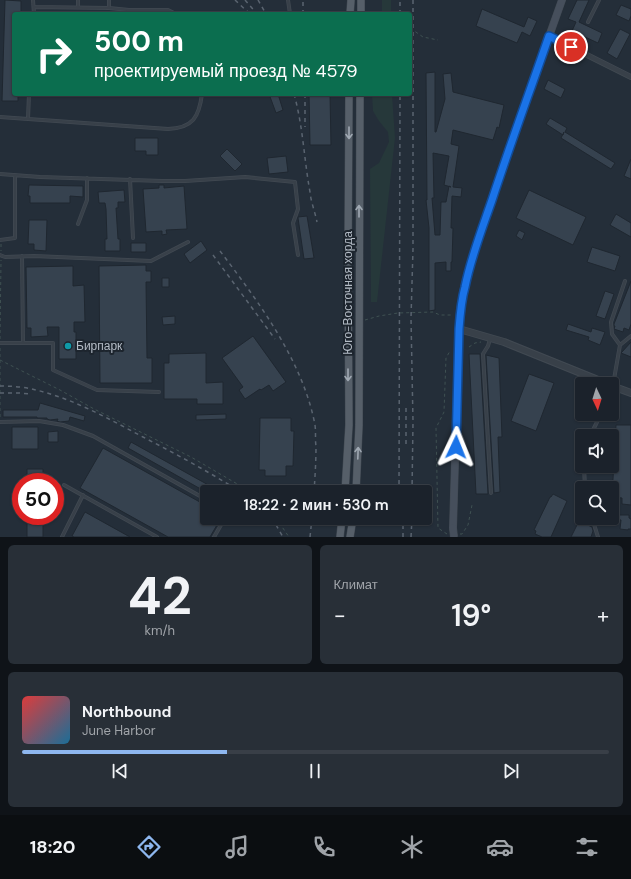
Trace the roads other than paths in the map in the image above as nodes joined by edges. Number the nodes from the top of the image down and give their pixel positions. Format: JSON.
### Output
{"nodes":[{"id":1,"x":33,"y":0,"type":"edge"},
{"id":2,"x":78,"y":0,"type":"edge"},
{"id":3,"x":109,"y":0,"type":"edge"},
{"id":4,"x":288,"y":0,"type":"edge"},
{"id":5,"x":351,"y":0,"type":"edge"},
{"id":6,"x":361,"y":0,"type":"edge"},
{"id":7,"x":562,"y":0,"type":"edge"},
{"id":8,"x":599,"y":0,"type":"edge"},
{"id":9,"x":34,"y":7,"type":"junction"},
{"id":10,"x":78,"y":7,"type":"junction"},
{"id":11,"x":109,"y":8,"type":"junction"},
{"id":12,"x":34,"y":12,"type":"edge"},
{"id":13,"x":172,"y":12,"type":"edge"},
{"id":14,"x":290,"y":12,"type":"edge"},
{"id":15,"x":350,"y":12,"type":"edge"},
{"id":16,"x":361,"y":12,"type":"edge"},
{"id":17,"x":588,"y":22,"type":"dead end"},
{"id":18,"x":549,"y":36,"type":"junction"},
{"id":19,"x":631,"y":77,"type":"edge"},
{"id":20,"x":30,"y":96,"type":"edge"},
{"id":21,"x":202,"y":96,"type":"edge"},
{"id":22,"x":349,"y":96,"type":"edge"},
{"id":23,"x":360,"y":96,"type":"edge"},
{"id":24,"x":0,"y":117,"type":"edge"},
{"id":25,"x":28,"y":119,"type":"junction"},
{"id":26,"x":0,"y":174,"type":"edge"},
{"id":27,"x":15,"y":175,"type":"junction"},
{"id":28,"x":87,"y":178,"type":"junction"},
{"id":29,"x":130,"y":180,"type":"junction"},
{"id":30,"x":78,"y":224,"type":"dead end"},
{"id":31,"x":133,"y":238,"type":"dead end"},
{"id":32,"x":0,"y":240,"type":"edge"},
{"id":33,"x":188,"y":242,"type":"dead end"},
{"id":34,"x":298,"y":255,"type":"dead end"},
{"id":35,"x":0,"y":256,"type":"edge"},
{"id":36,"x":22,"y":256,"type":"junction"},
{"id":37,"x":625,"y":281,"type":"dead end"},
{"id":38,"x":459,"y":329,"type":"junction"},
{"id":39,"x":631,"y":336,"type":"edge"},
{"id":40,"x":490,"y":338,"type":"junction"},
{"id":41,"x":0,"y":343,"type":"edge"},
{"id":42,"x":24,"y":343,"type":"junction"},
{"id":43,"x":620,"y":345,"type":"junction"},
{"id":44,"x":590,"y":377,"type":"edge"},
{"id":45,"x":614,"y":377,"type":"edge"},
{"id":46,"x":619,"y":389,"type":"edge"},
{"id":47,"x":159,"y":392,"type":"dead end"},
{"id":48,"x":631,"y":393,"type":"edge"},
{"id":49,"x":0,"y":420,"type":"edge"},
{"id":50,"x":64,"y":485,"type":"dead end"},
{"id":51,"x":345,"y":485,"type":"edge"},
{"id":52,"x":356,"y":485,"type":"edge"},
{"id":53,"x":491,"y":493,"type":"dead end"},
{"id":54,"x":83,"y":495,"type":"junction"},
{"id":55,"x":200,"y":496,"type":"edge"},
{"id":56,"x":221,"y":525,"type":"edge"},
{"id":57,"x":341,"y":525,"type":"edge"},
{"id":58,"x":351,"y":525,"type":"edge"},
{"id":59,"x":594,"y":525,"type":"edge"},
{"id":60,"x":454,"y":533,"type":"edge"},
{"id":61,"x":62,"y":537,"type":"edge"},
{"id":62,"x":157,"y":537,"type":"edge"},
{"id":63,"x":214,"y":537,"type":"edge"},
{"id":64,"x":340,"y":537,"type":"edge"},
{"id":65,"x":350,"y":537,"type":"edge"},
{"id":66,"x":598,"y":537,"type":"edge"}],
"edges":[{"from":1,"to":9,"type":"lane"},
{"from":2,"to":10,"type":"lane"},
{"from":3,"to":11,"type":"lane"},
{"from":4,"to":14,"type":"lane"},
{"from":5,"to":15,"type":"main road"},
{"from":6,"to":16,"type":"main road"},
{"from":7,"to":18,"type":"main road"},
{"from":8,"to":17,"type":"lane"},
{"from":9,"to":10,"type":"lane"},
{"from":9,"to":12,"type":"lane"},
{"from":10,"to":11,"type":"lane"},
{"from":11,"to":13,"type":"lane"},
{"from":18,"to":19,"type":"street"},
{"from":18,"to":38,"type":"main road"},
{"from":20,"to":25,"type":"lane"},
{"from":21,"to":25,"type":"lane"},
{"from":22,"to":51,"type":"main road","name":"Юго-Восточная хорда","one_way":true},
{"from":52,"to":23,"type":"main road","name":"Юго-Восточная хорда","one_way":true},
{"from":24,"to":25,"type":"lane"},
{"from":26,"to":27,"type":"lane"},
{"from":27,"to":28,"type":"lane"},
{"from":27,"to":32,"type":"lane"},
{"from":28,"to":29,"type":"lane"},
{"from":28,"to":30,"type":"lane"},
{"from":29,"to":31,"type":"lane"},
{"from":29,"to":34,"type":"lane"},
{"from":33,"to":36,"type":"lane"},
{"from":35,"to":36,"type":"lane"},
{"from":36,"to":42,"type":"lane"},
{"from":37,"to":43,"type":"lane"},
{"from":38,"to":40,"type":"street"},
{"from":38,"to":60,"type":"main road"},
{"from":39,"to":43,"type":"lane"},
{"from":40,"to":44,"type":"street"},
{"from":40,"to":53,"type":"lane"},
{"from":41,"to":42,"type":"lane"},
{"from":42,"to":47,"type":"lane"},
{"from":43,"to":45,"type":"lane"},
{"from":46,"to":48,"type":"street"},
{"from":49,"to":55,"type":"lane"},
{"from":50,"to":54,"type":"lane"},
{"from":54,"to":61,"type":"lane"},
{"from":54,"to":62,"type":"lane"},
{"from":56,"to":63,"type":"lane"},
{"from":57,"to":64,"type":"main road"},
{"from":58,"to":65,"type":"main road"},
{"from":59,"to":66,"type":"lane"}]}
